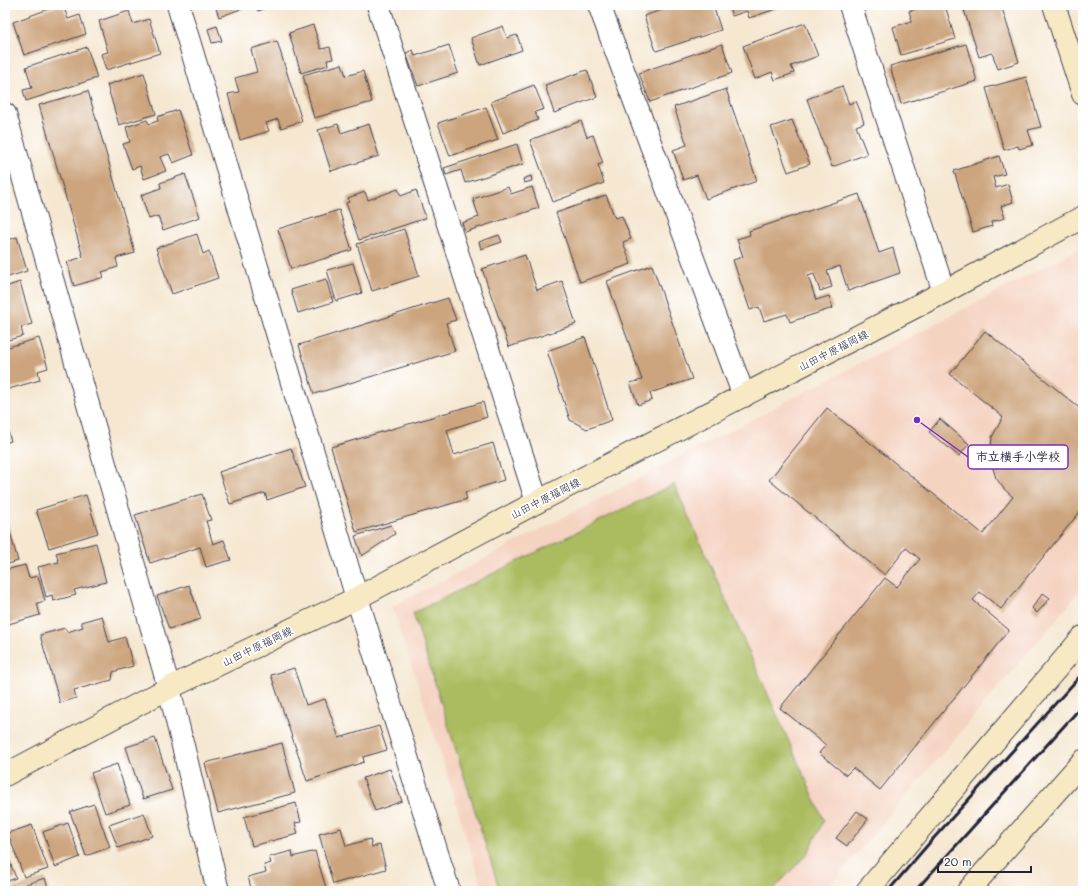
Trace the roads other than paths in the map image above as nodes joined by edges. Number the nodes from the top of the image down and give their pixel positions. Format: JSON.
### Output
{"nodes":[{"id":1,"x":178,"y":5,"type":"edge"},
{"id":2,"x":378,"y":5,"type":"edge"},
{"id":3,"x":599,"y":5,"type":"edge"},
{"id":4,"x":850,"y":5,"type":"edge"},
{"id":5,"x":1054,"y":5,"type":"edge"},
{"id":6,"x":1083,"y":94,"type":"edge"},
{"id":7,"x":5,"y":114,"type":"edge"},
{"id":8,"x":1083,"y":217,"type":"edge"},
{"id":9,"x":944,"y":292,"type":"junction"},
{"id":10,"x":744,"y":396,"type":"junction"},
{"id":11,"x":537,"y":502,"type":"junction"},
{"id":12,"x":357,"y":598,"type":"junction"},
{"id":13,"x":1083,"y":636,"type":"edge"},
{"id":14,"x":169,"y":688,"type":"junction"},
{"id":15,"x":1083,"y":761,"type":"edge"},
{"id":16,"x":5,"y":775,"type":"edge"},
{"id":17,"x":1075,"y":779,"type":"edge"},
{"id":18,"x":218,"y":891,"type":"edge"},
{"id":19,"x":449,"y":891,"type":"edge"},
{"id":20,"x":867,"y":891,"type":"edge"},
{"id":21,"x":968,"y":891,"type":"edge"}],
"edges":[{"from":1,"to":12,"type":"street"},
{"from":2,"to":11,"type":"street"},
{"from":3,"to":10,"type":"street"},
{"from":4,"to":9,"type":"street"},
{"from":5,"to":6,"type":"main road"},
{"from":7,"to":14,"type":"street"},
{"from":8,"to":9,"type":"main road","name":"山田中原福岡線"},
{"from":9,"to":10,"type":"main road","name":"山田中原福岡線"},
{"from":10,"to":11,"type":"main road","name":"山田中原福岡線"},
{"from":11,"to":12,"type":"main road","name":"山田中原福岡線"},
{"from":12,"to":14,"type":"main road","name":"山田中原福岡線"},
{"from":12,"to":19,"type":"street"},
{"from":13,"to":20,"type":"main road"},
{"from":14,"to":16,"type":"main road","name":"山田中原福岡線"},
{"from":14,"to":18,"type":"street"},
{"from":15,"to":17,"type":"main road"},
{"from":17,"to":21,"type":"main road"}]}
